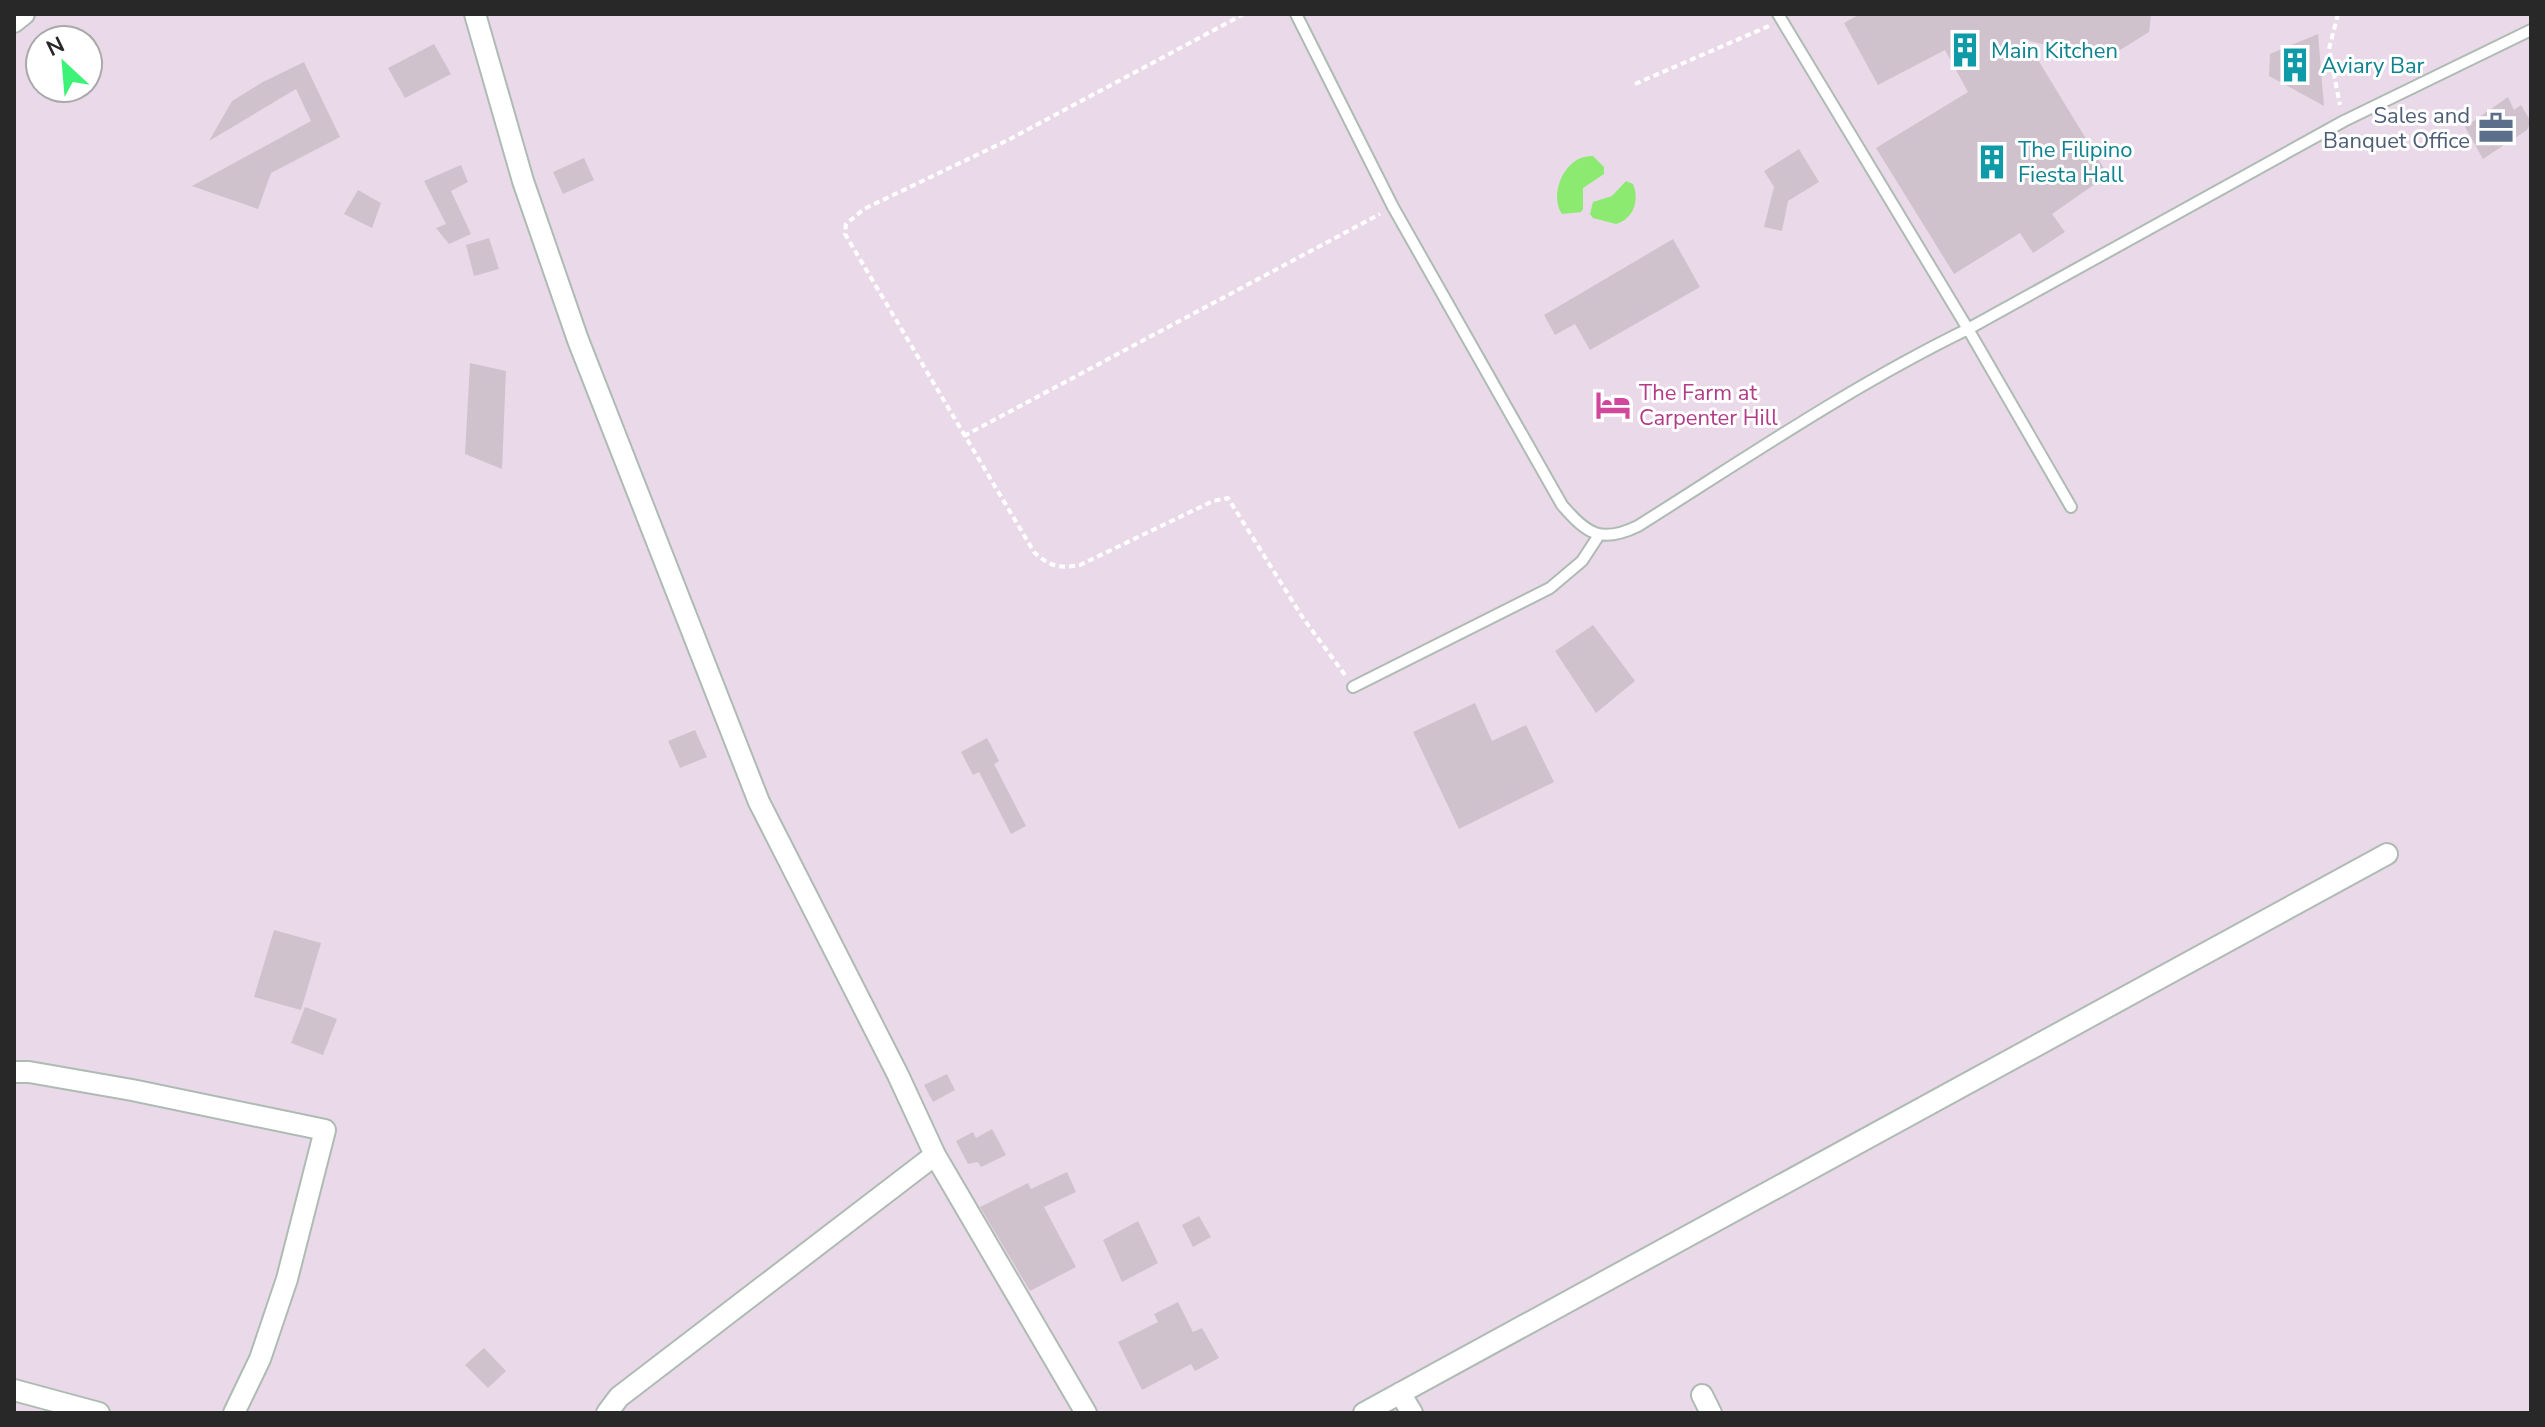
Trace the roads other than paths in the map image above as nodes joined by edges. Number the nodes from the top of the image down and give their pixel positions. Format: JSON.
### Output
{"nodes":[{"id":1,"x":24,"y":14,"type":"edge"},
{"id":2,"x":475,"y":14,"type":"edge"},
{"id":3,"x":1296,"y":14,"type":"edge"},
{"id":4,"x":1780,"y":17,"type":"edge"},
{"id":5,"x":14,"y":22,"type":"edge"},
{"id":6,"x":2531,"y":30,"type":"edge"},
{"id":7,"x":1968,"y":329,"type":"junction"},
{"id":8,"x":2071,"y":507,"type":"dead end"},
{"id":9,"x":1599,"y":535,"type":"junction"},
{"id":10,"x":1353,"y":687,"type":"road end"},
{"id":11,"x":2387,"y":854,"type":"dead end"},
{"id":12,"x":14,"y":1072,"type":"edge"},
{"id":13,"x":935,"y":1155,"type":"junction"},
{"id":14,"x":14,"y":1390,"type":"edge"},
{"id":15,"x":1400,"y":1393,"type":"junction"},
{"id":16,"x":99,"y":1413,"type":"edge"},
{"id":17,"x":234,"y":1413,"type":"edge"},
{"id":18,"x":607,"y":1413,"type":"edge"},
{"id":19,"x":1086,"y":1413,"type":"edge"},
{"id":20,"x":1364,"y":1413,"type":"edge"},
{"id":21,"x":1412,"y":1413,"type":"edge"}],
"edges":[{"from":1,"to":5,"type":"street"},
{"from":2,"to":13,"type":"street"},
{"from":3,"to":9,"type":"lane"},
{"from":4,"to":7,"type":"lane"},
{"from":6,"to":7,"type":"lane"},
{"from":7,"to":8,"type":"lane"},
{"from":7,"to":9,"type":"lane"},
{"from":9,"to":10,"type":"lane"},
{"from":11,"to":15,"type":"street"},
{"from":12,"to":17,"type":"street"},
{"from":13,"to":18,"type":"street"},
{"from":13,"to":19,"type":"street"},
{"from":14,"to":16,"type":"street"},
{"from":15,"to":20,"type":"street"},
{"from":15,"to":21,"type":"street"}]}
